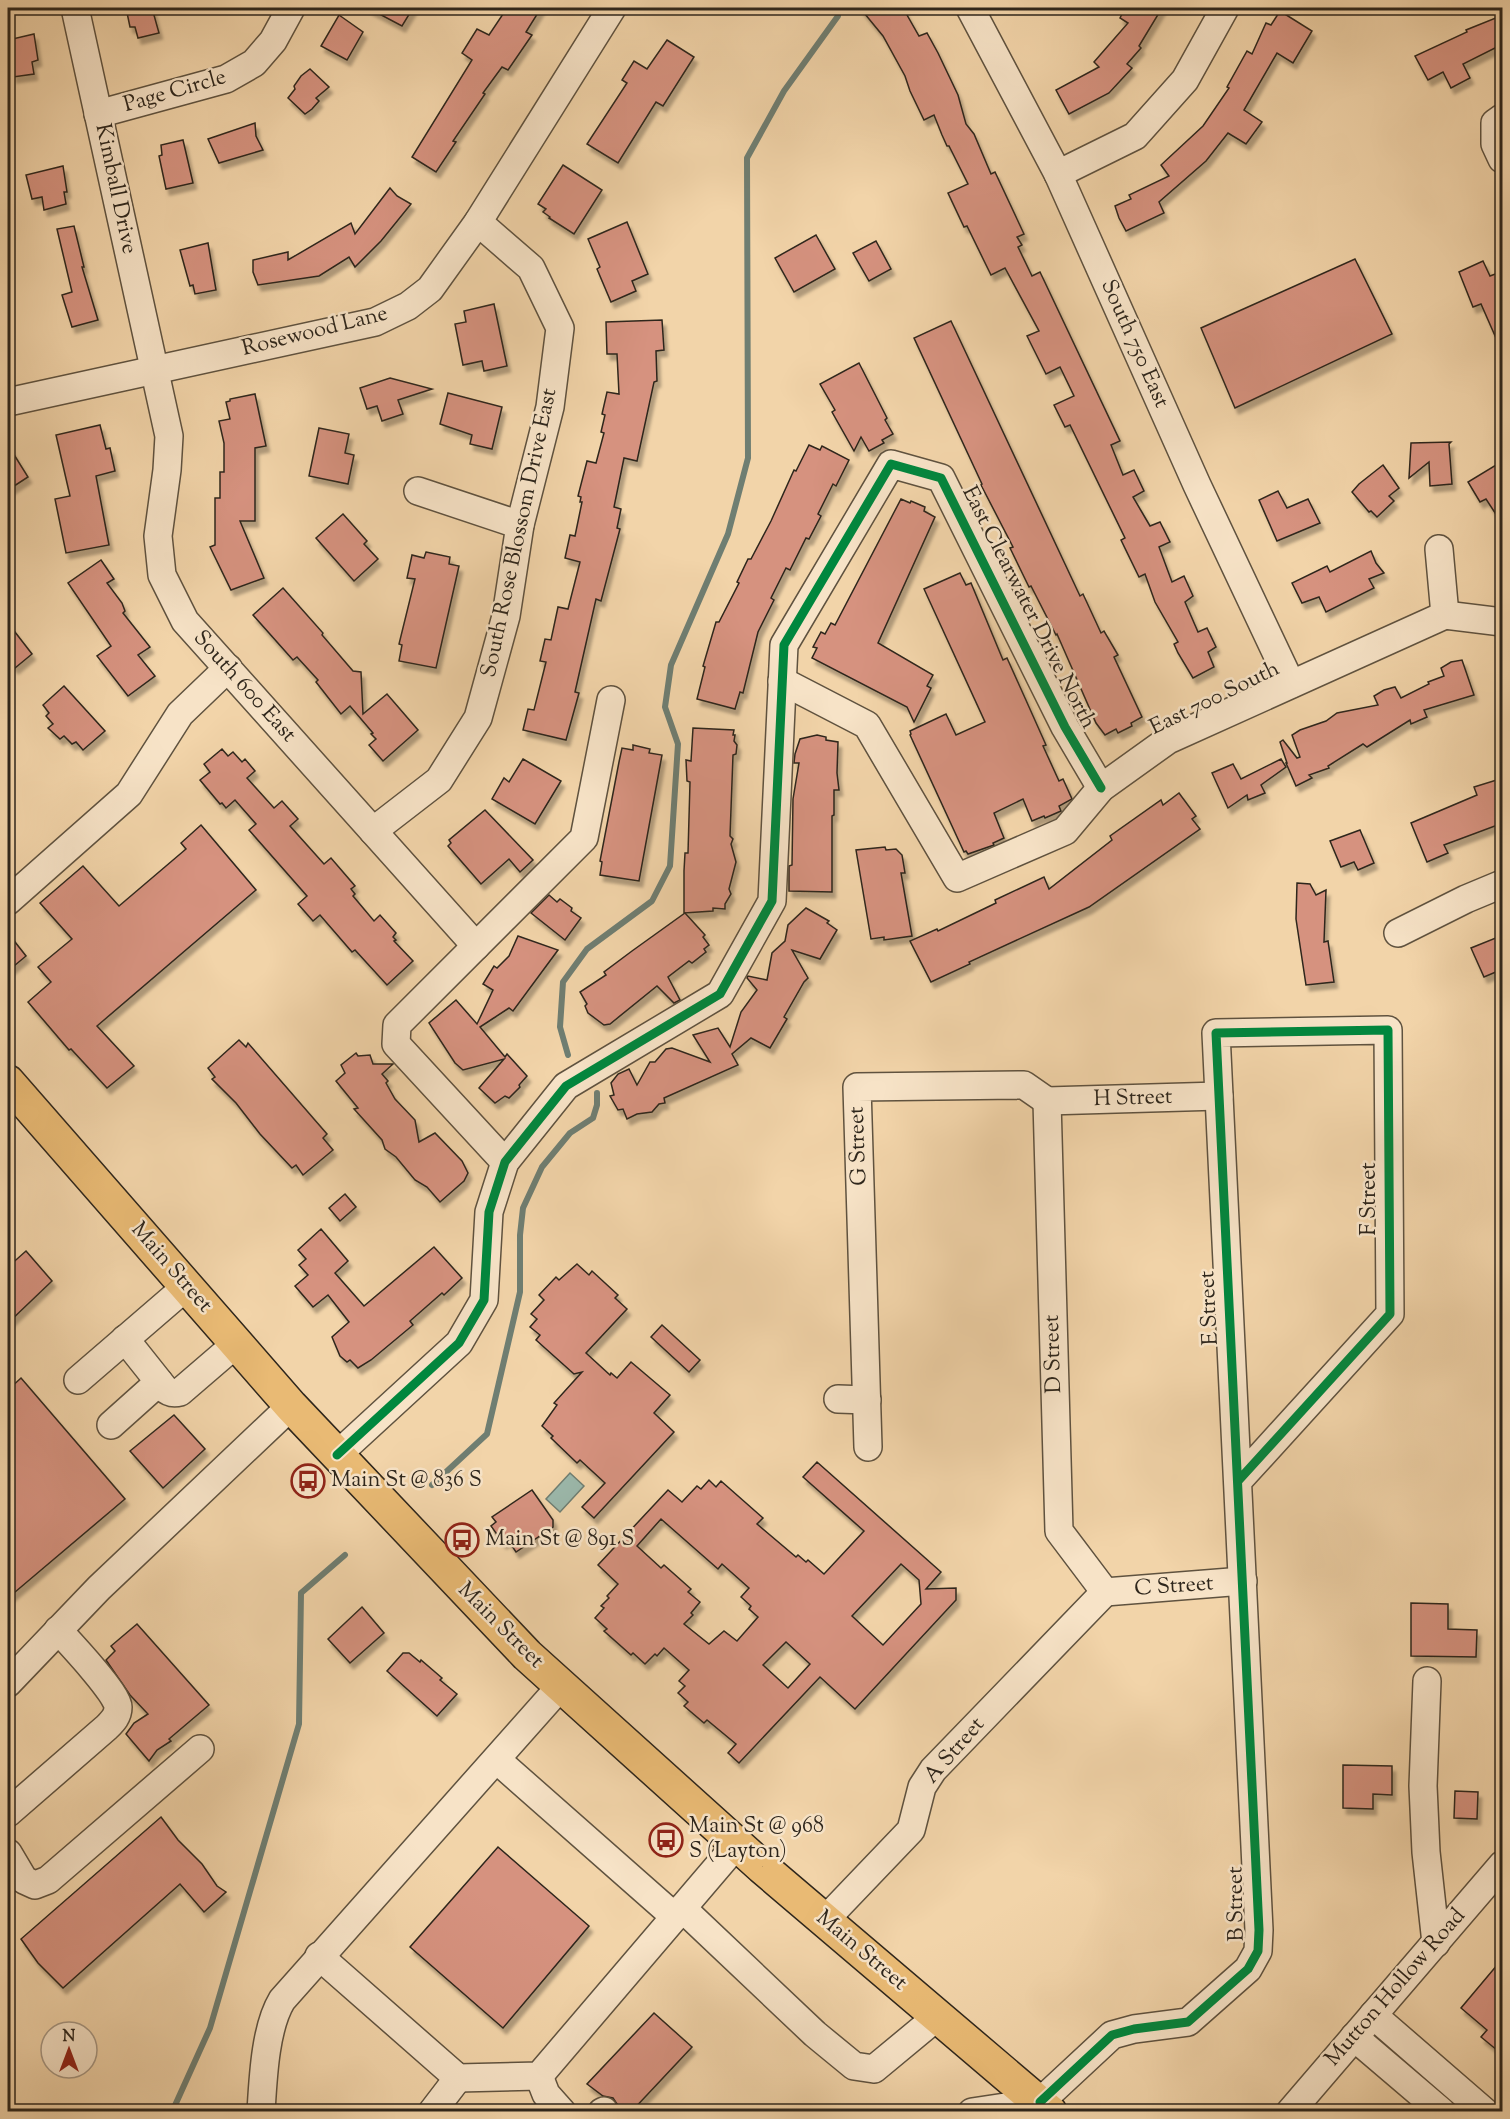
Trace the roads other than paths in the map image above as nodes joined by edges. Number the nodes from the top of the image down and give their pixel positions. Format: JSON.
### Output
{"nodes":[{"id":1,"x":75,"y":8,"type":"edge"},
{"id":2,"x":291,"y":8,"type":"edge"},
{"id":3,"x":612,"y":8,"type":"edge"},
{"id":4,"x":970,"y":8,"type":"edge"},
{"id":5,"x":1225,"y":8,"type":"edge"},
{"id":6,"x":98,"y":114,"type":"junction"},
{"id":7,"x":1499,"y":120,"type":"edge"},
{"id":8,"x":1503,"y":159,"type":"edge"},
{"id":9,"x":1058,"y":174,"type":"junction"},
{"id":10,"x":478,"y":222,"type":"junction"},
{"id":11,"x":154,"y":370,"type":"junction"},
{"id":12,"x":8,"y":402,"type":"edge"},
{"id":13,"x":418,"y":491,"type":"dead end"},
{"id":14,"x":520,"y":525,"type":"junction"},
{"id":15,"x":1439,"y":549,"type":"dead end"},
{"id":16,"x":1444,"y":615,"type":"junction"},
{"id":17,"x":1503,"y":622,"type":"edge"},
{"id":18,"x":228,"y":668,"type":"junction"},
{"id":19,"x":782,"y":681,"type":"junction"},
{"id":20,"x":1291,"y":684,"type":"junction"},
{"id":21,"x":611,"y":700,"type":"dead end"},
{"id":22,"x":1101,"y":788,"type":"junction"},
{"id":23,"x":373,"y":831,"type":"junction"},
{"id":24,"x":1503,"y":884,"type":"edge"},
{"id":25,"x":8,"y":901,"type":"edge"},
{"id":26,"x":1398,"y":933,"type":"dead end"},
{"id":27,"x":476,"y":946,"type":"junction"},
{"id":28,"x":1216,"y":1033,"type":"joint"},
{"id":29,"x":8,"y":1082,"type":"edge"},
{"id":30,"x":1219,"y":1096,"type":"junction"},
{"id":31,"x":1047,"y":1101,"type":"junction"},
{"id":32,"x":504,"y":1162,"type":"junction"},
{"id":33,"x":187,"y":1286,"type":"junction"},
{"id":34,"x":125,"y":1339,"type":"junction"},
{"id":35,"x":237,"y":1343,"type":"junction"},
{"id":36,"x":78,"y":1380,"type":"dead end"},
{"id":37,"x":159,"y":1382,"type":"junction"},
{"id":38,"x":838,"y":1399,"type":"dead end"},
{"id":39,"x":867,"y":1400,"type":"junction"},
{"id":40,"x":291,"y":1406,"type":"junction"},
{"id":41,"x":111,"y":1425,"type":"dead end"},
{"id":42,"x":868,"y":1447,"type":"dead end"},
{"id":43,"x":337,"y":1455,"type":"junction"},
{"id":44,"x":1238,"y":1481,"type":"junction"},
{"id":45,"x":1243,"y":1581,"type":"junction"},
{"id":46,"x":1105,"y":1592,"type":"junction"},
{"id":47,"x":58,"y":1630,"type":"junction"},
{"id":48,"x":1427,"y":1681,"type":"dead end"},
{"id":49,"x":8,"y":1683,"type":"edge"},
{"id":50,"x":560,"y":1687,"type":"junction"},
{"id":51,"x":200,"y":1749,"type":"dead end"},
{"id":52,"x":497,"y":1760,"type":"junction"},
{"id":53,"x":8,"y":1814,"type":"edge"},
{"id":54,"x":737,"y":1844,"type":"junction"},
{"id":55,"x":8,"y":1852,"type":"edge"},
{"id":56,"x":1503,"y":1865,"type":"edge"},
{"id":57,"x":1494,"y":1894,"type":"edge"},
{"id":58,"x":679,"y":1912,"type":"junction"},
{"id":59,"x":824,"y":1921,"type":"junction"},
{"id":60,"x":1436,"y":1943,"type":"junction"},
{"id":61,"x":319,"y":1956,"type":"junction"},
{"id":62,"x":1373,"y":2015,"type":"junction"},
{"id":63,"x":938,"y":2016,"type":"junction"},
{"id":64,"x":1354,"y":2037,"type":"junction"},
{"id":65,"x":539,"y":2076,"type":"junction"},
{"id":66,"x":458,"y":2078,"type":"junction"},
{"id":67,"x":1045,"y":2107,"type":"edge"},
{"id":68,"x":261,"y":2112,"type":"edge"},
{"id":69,"x":432,"y":2112,"type":"edge"},
{"id":70,"x":561,"y":2112,"type":"edge"},
{"id":71,"x":972,"y":2112,"type":"edge"},
{"id":72,"x":1290,"y":2112,"type":"edge"},
{"id":73,"x":1442,"y":2112,"type":"edge"},
{"id":74,"x":1485,"y":2112,"type":"edge"}],
"edges":[{"from":1,"to":6,"type":"street","name":"Kimball Drive"},
{"from":2,"to":6,"type":"street","name":"Page Circle"},
{"from":3,"to":10,"type":"street","name":"Rosewood Lane"},
{"from":4,"to":9,"type":"street","name":"South 750 East"},
{"from":5,"to":9,"type":"street"},
{"from":6,"to":11,"type":"street","name":"Kimball Drive"},
{"from":7,"to":8,"type":"street"},
{"from":9,"to":20,"type":"street","name":"South 750 East"},
{"from":10,"to":11,"type":"street","name":"Rosewood Lane"},
{"from":10,"to":14,"type":"street","name":"South Rose Blossom Drive East"},
{"from":11,"to":12,"type":"street","name":"Rosewood Lane"},
{"from":11,"to":18,"type":"street","name":"South 600 East"},
{"from":13,"to":14,"type":"street"},
{"from":14,"to":23,"type":"street","name":"South Rose Blossom Drive East"},
{"from":15,"to":16,"type":"street"},
{"from":16,"to":17,"type":"street"},
{"from":16,"to":20,"type":"street","name":"East 700 South"},
{"from":18,"to":23,"type":"street","name":"South 600 East"},
{"from":18,"to":25,"type":"street"},
{"from":19,"to":22,"type":"street","name":"East 700 South"},
{"from":19,"to":22,"type":"street","name":"East Clearwater Drive North"},
{"from":19,"to":32,"type":"street","name":"East Clearwater Drive North"},
{"from":20,"to":22,"type":"street","name":"East 700 South"},
{"from":21,"to":27,"type":"street"},
{"from":23,"to":27,"type":"street","name":"South 600 East"},
{"from":24,"to":26,"type":"street"},
{"from":27,"to":32,"type":"street"},
{"from":28,"to":30,"type":"street","name":"E Street"},
{"from":28,"to":44,"type":"street","name":"F Street"},
{"from":29,"to":33,"type":"main road","name":"Main Street"},
{"from":30,"to":31,"type":"street","name":"H Street"},
{"from":30,"to":44,"type":"street","name":"E Street"},
{"from":31,"to":39,"type":"street","name":"G Street"},
{"from":31,"to":46,"type":"street","name":"D Street"},
{"from":32,"to":43,"type":"street"},
{"from":33,"to":34,"type":"street"},
{"from":33,"to":35,"type":"main road","name":"Main Street"},
{"from":34,"to":36,"type":"street"},
{"from":34,"to":37,"type":"street"},
{"from":35,"to":37,"type":"street"},
{"from":35,"to":40,"type":"main road","name":"Main Street"},
{"from":37,"to":41,"type":"street"},
{"from":38,"to":39,"type":"street"},
{"from":39,"to":42,"type":"street","name":"G Street"},
{"from":40,"to":43,"type":"main road","name":"Main Street"},
{"from":40,"to":47,"type":"street"},
{"from":43,"to":50,"type":"main road","name":"Main Street"},
{"from":44,"to":45,"type":"street","name":"E Street"},
{"from":45,"to":46,"type":"street","name":"C Street"},
{"from":45,"to":67,"type":"street","name":"B Street"},
{"from":46,"to":59,"type":"street","name":"A Street"},
{"from":47,"to":49,"type":"street"},
{"from":47,"to":53,"type":"street"},
{"from":48,"to":60,"type":"street"},
{"from":50,"to":52,"type":"street"},
{"from":50,"to":54,"type":"main road","name":"Main Street"},
{"from":51,"to":55,"type":"street"},
{"from":52,"to":58,"type":"street"},
{"from":52,"to":61,"type":"street"},
{"from":54,"to":58,"type":"street"},
{"from":54,"to":59,"type":"main road","name":"Main Street"},
{"from":56,"to":57,"type":"street","name":"Mutton Hollow Road"},
{"from":57,"to":60,"type":"street","name":"Mutton Hollow Road"},
{"from":58,"to":63,"type":"street"},
{"from":58,"to":65,"type":"street"},
{"from":59,"to":63,"type":"main road","name":"Main Street"},
{"from":60,"to":62,"type":"street","name":"Mutton Hollow Road"},
{"from":61,"to":66,"type":"street"},
{"from":61,"to":68,"type":"street"},
{"from":62,"to":64,"type":"street","name":"Mutton Hollow Road"},
{"from":62,"to":74,"type":"street"},
{"from":63,"to":67,"type":"main road","name":"Main Street"},
{"from":64,"to":72,"type":"street","name":"Mutton Hollow Road"},
{"from":64,"to":73,"type":"street"},
{"from":65,"to":66,"type":"street"},
{"from":65,"to":70,"type":"street"},
{"from":66,"to":69,"type":"street"},
{"from":67,"to":71,"type":"street"}]}
